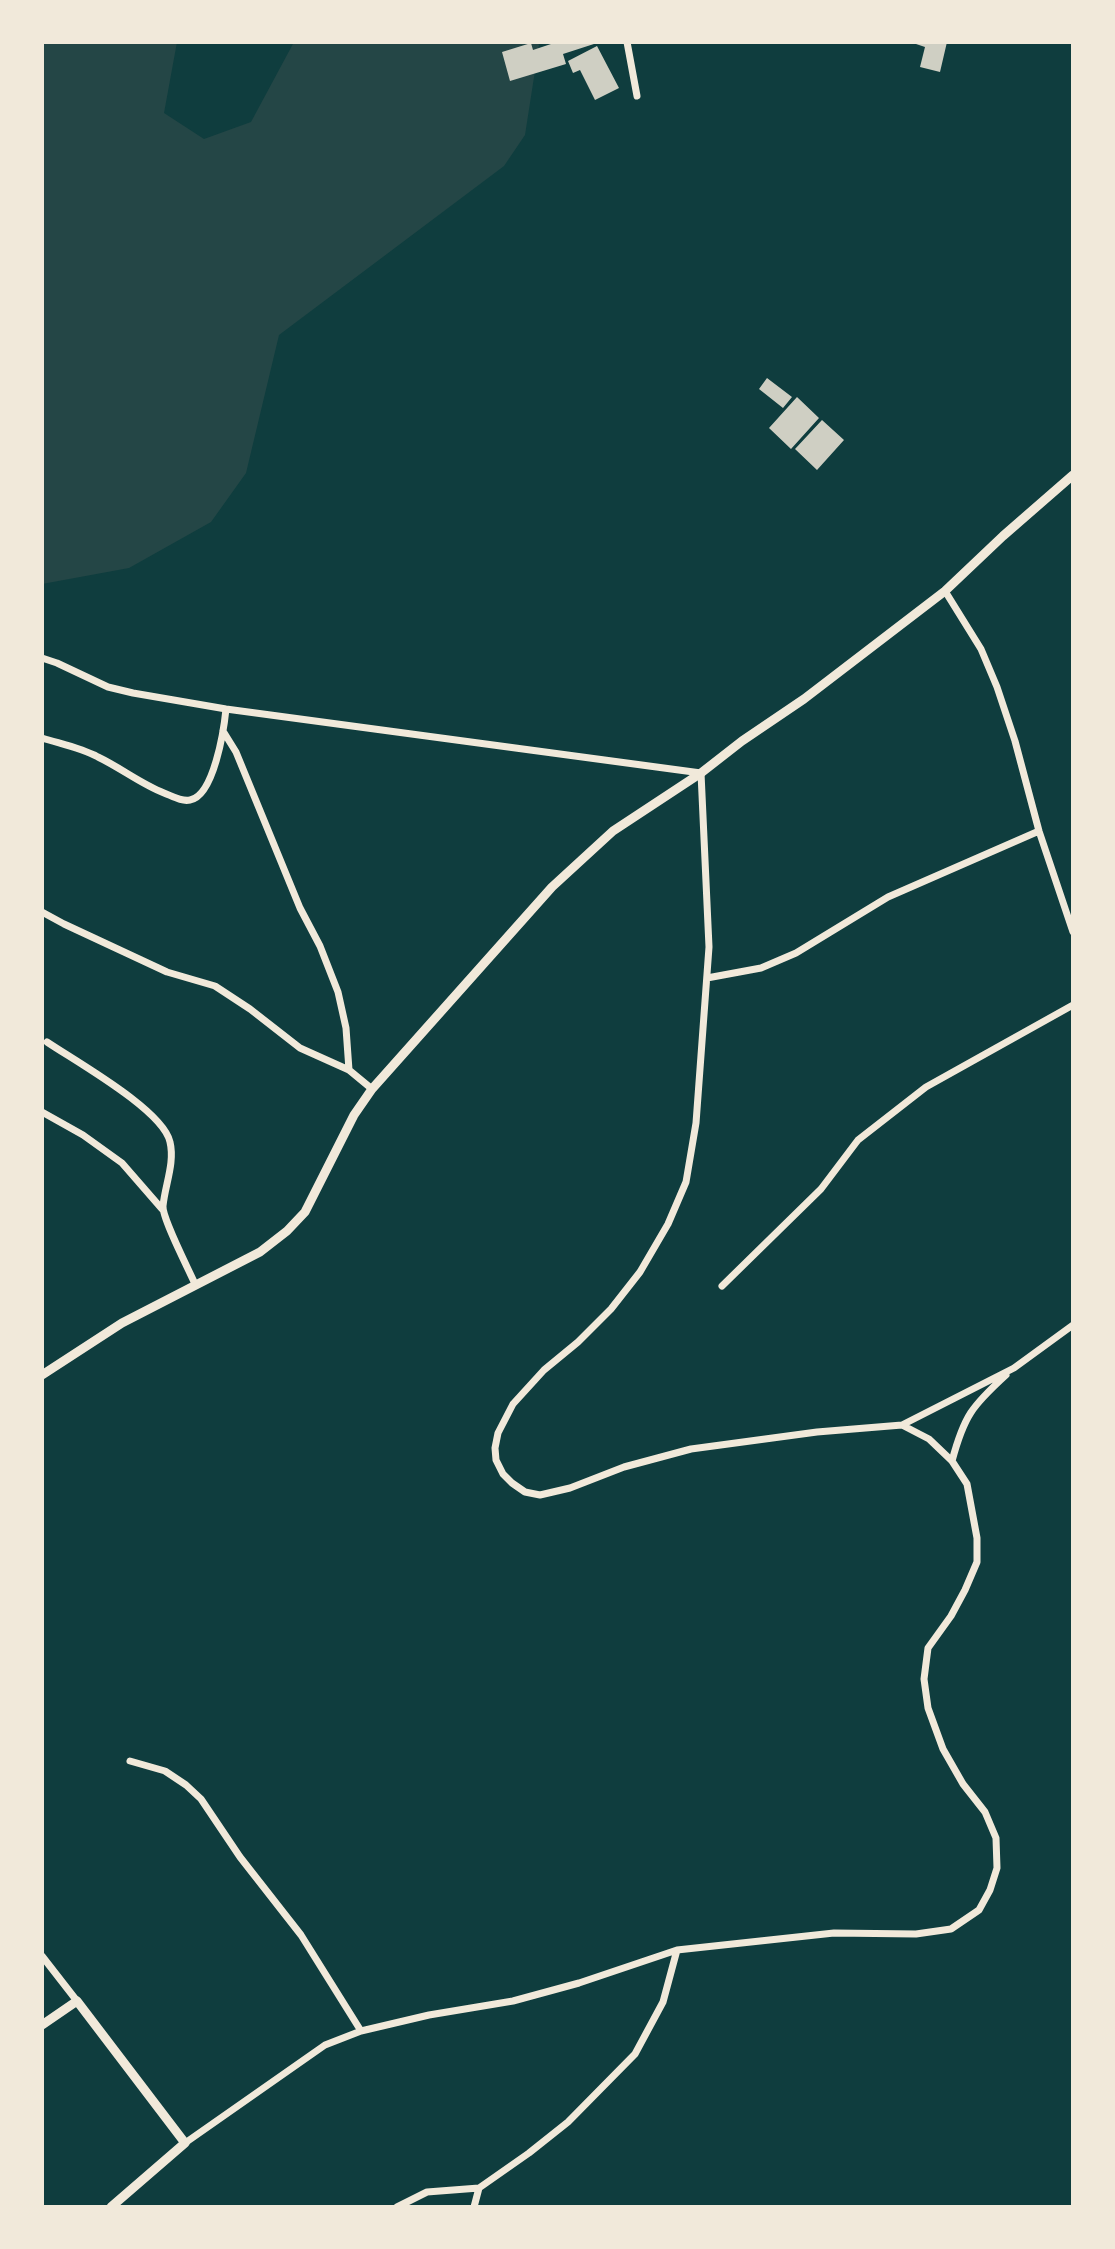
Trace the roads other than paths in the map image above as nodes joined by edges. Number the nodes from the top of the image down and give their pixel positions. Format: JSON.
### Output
{"nodes":[{"id":1,"x":627,"y":42,"type":"edge"},
{"id":2,"x":637,"y":96,"type":"dead end"},
{"id":3,"x":1073,"y":475,"type":"edge"},
{"id":4,"x":945,"y":591,"type":"junction"},
{"id":5,"x":42,"y":658,"type":"edge"},
{"id":6,"x":226,"y":709,"type":"junction"},
{"id":7,"x":223,"y":731,"type":"junction"},
{"id":8,"x":42,"y":738,"type":"edge"},
{"id":9,"x":701,"y":773,"type":"junction"},
{"id":10,"x":1039,"y":831,"type":"junction"},
{"id":11,"x":42,"y":912,"type":"edge"},
{"id":12,"x":1073,"y":932,"type":"edge"},
{"id":13,"x":707,"y":978,"type":"junction"},
{"id":14,"x":1073,"y":1006,"type":"edge"},
{"id":15,"x":47,"y":1042,"type":"dead end"},
{"id":16,"x":349,"y":1070,"type":"junction"},
{"id":17,"x":372,"y":1089,"type":"junction"},
{"id":18,"x":42,"y":1112,"type":"edge"},
{"id":19,"x":162,"y":1209,"type":"junction"},
{"id":20,"x":195,"y":1284,"type":"junction"},
{"id":21,"x":722,"y":1286,"type":"dead end"},
{"id":22,"x":1073,"y":1325,"type":"edge"},
{"id":23,"x":1014,"y":1368,"type":"junction"},
{"id":24,"x":42,"y":1375,"type":"edge"},
{"id":25,"x":902,"y":1425,"type":"junction"},
{"id":26,"x":952,"y":1461,"type":"junction"},
{"id":27,"x":130,"y":1761,"type":"dead end"},
{"id":28,"x":677,"y":1950,"type":"junction"},
{"id":29,"x":42,"y":1956,"type":"edge"},
{"id":30,"x":77,"y":2001,"type":"junction"},
{"id":31,"x":42,"y":2025,"type":"edge"},
{"id":32,"x":361,"y":2031,"type":"junction"},
{"id":33,"x":185,"y":2143,"type":"junction"},
{"id":34,"x":478,"y":2188,"type":"junction"},
{"id":35,"x":111,"y":2207,"type":"edge"},
{"id":36,"x":397,"y":2207,"type":"edge"},
{"id":37,"x":474,"y":2207,"type":"edge"}],
"edges":[{"from":1,"to":2,"type":"street"},
{"from":3,"to":4,"type":"street"},
{"from":4,"to":9,"type":"street"},
{"from":4,"to":10,"type":"street"},
{"from":5,"to":6,"type":"street"},
{"from":6,"to":7,"type":"street"},
{"from":6,"to":9,"type":"street"},
{"from":7,"to":8,"type":"street"},
{"from":7,"to":16,"type":"street"},
{"from":9,"to":13,"type":"street"},
{"from":9,"to":17,"type":"street"},
{"from":10,"to":12,"type":"street"},
{"from":10,"to":13,"type":"street"},
{"from":11,"to":16,"type":"street"},
{"from":13,"to":25,"type":"street"},
{"from":14,"to":21,"type":"street"},
{"from":15,"to":19,"type":"street"},
{"from":16,"to":17,"type":"street"},
{"from":17,"to":20,"type":"street"},
{"from":18,"to":19,"type":"street"},
{"from":19,"to":20,"type":"street"},
{"from":20,"to":24,"type":"street"},
{"from":22,"to":23,"type":"street"},
{"from":23,"to":25,"type":"street"},
{"from":23,"to":26,"type":"street"},
{"from":25,"to":26,"type":"street"},
{"from":26,"to":28,"type":"street"},
{"from":27,"to":32,"type":"street"},
{"from":28,"to":32,"type":"street"},
{"from":28,"to":34,"type":"street"},
{"from":29,"to":30,"type":"street"},
{"from":30,"to":31,"type":"street"},
{"from":30,"to":33,"type":"street"},
{"from":32,"to":33,"type":"street"},
{"from":33,"to":35,"type":"street"},
{"from":34,"to":36,"type":"street"},
{"from":34,"to":37,"type":"street"}]}
